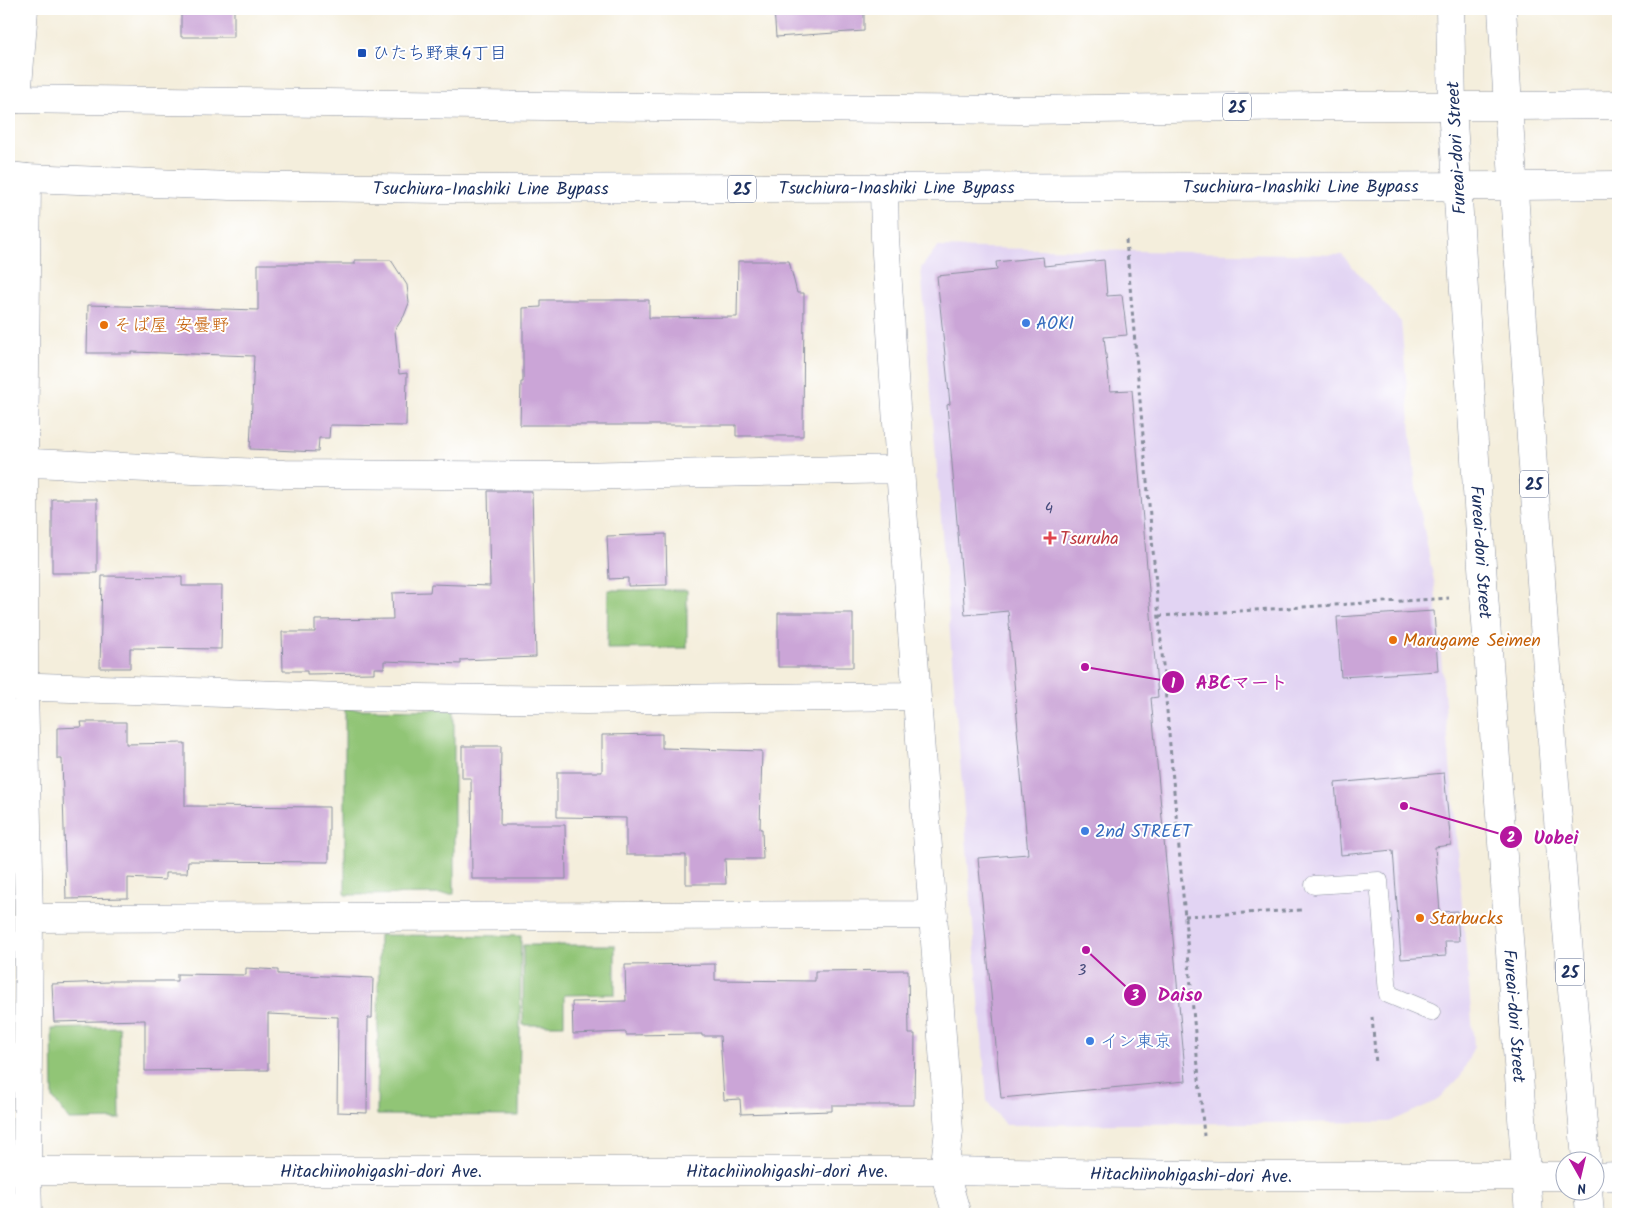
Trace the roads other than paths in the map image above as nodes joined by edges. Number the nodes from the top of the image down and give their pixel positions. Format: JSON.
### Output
{"nodes":[{"id":1,"x":24,"y":9,"type":"edge"},
{"id":2,"x":1450,"y":9,"type":"edge"},
{"id":3,"x":1502,"y":9,"type":"edge"},
{"id":4,"x":13,"y":99,"type":"edge"},
{"id":5,"x":1508,"y":106,"type":"junction"},
{"id":6,"x":1618,"y":106,"type":"edge"},
{"id":7,"x":1452,"y":107,"type":"junction"},
{"id":8,"x":18,"y":177,"type":"edge"},
{"id":9,"x":1618,"y":185,"type":"edge"},
{"id":10,"x":1458,"y":186,"type":"junction"},
{"id":11,"x":1514,"y":186,"type":"junction"},
{"id":12,"x":884,"y":188,"type":"junction"},
{"id":13,"x":16,"y":463,"type":"edge"},
{"id":14,"x":900,"y":469,"type":"junction"},
{"id":15,"x":17,"y":686,"type":"edge"},
{"id":16,"x":916,"y":696,"type":"junction"},
{"id":17,"x":1314,"y":885,"type":"dead end"},
{"id":18,"x":934,"y":915,"type":"junction"},
{"id":19,"x":29,"y":918,"type":"junction"},
{"id":20,"x":1431,"y":1012,"type":"dead end"},
{"id":21,"x":1585,"y":1150,"type":"edge"},
{"id":22,"x":18,"y":1171,"type":"edge"},
{"id":23,"x":944,"y":1171,"type":"junction"},
{"id":24,"x":1526,"y":1176,"type":"junction"},
{"id":25,"x":1554,"y":1176,"type":"edge"},
{"id":26,"x":1618,"y":1176,"type":"edge"},
{"id":27,"x":1604,"y":1177,"type":"edge"},
{"id":28,"x":1589,"y":1200,"type":"edge"},
{"id":29,"x":28,"y":1214,"type":"edge"},
{"id":30,"x":956,"y":1214,"type":"edge"},
{"id":31,"x":1529,"y":1214,"type":"edge"},
{"id":32,"x":1590,"y":1214,"type":"edge"}],
"edges":[{"from":1,"to":4,"type":"street"},
{"from":2,"to":7,"type":"street","name":"Fureai-dori Street"},
{"from":3,"to":5,"type":"street"},
{"from":4,"to":7,"type":"street","number":"25"},
{"from":5,"to":6,"type":"street"},
{"from":5,"to":7,"type":"street","number":"25"},
{"from":5,"to":11,"type":"street","number":"25"},
{"from":7,"to":10,"type":"street","name":"Fureai-dori Street"},
{"from":8,"to":12,"type":"street","name":"Tsuchiura-Inashiki Line Bypass","number":"25"},
{"from":8,"to":13,"type":"street"},
{"from":9,"to":11,"type":"street","name":"Tsuchiura-Inashiki Line Bypass"},
{"from":10,"to":11,"type":"street","name":"Tsuchiura-Inashiki Line Bypass"},
{"from":10,"to":12,"type":"street","name":"Tsuchiura-Inashiki Line Bypass","number":"25"},
{"from":10,"to":24,"type":"street","name":"Fureai-dori Street"},
{"from":11,"to":21,"type":"street","number":"25"},
{"from":12,"to":14,"type":"street"},
{"from":13,"to":14,"type":"street"},
{"from":13,"to":15,"type":"street"},
{"from":14,"to":16,"type":"street"},
{"from":15,"to":16,"type":"street"},
{"from":15,"to":19,"type":"street"},
{"from":16,"to":18,"type":"street"},
{"from":17,"to":20,"type":"lane"},
{"from":18,"to":19,"type":"street"},
{"from":18,"to":23,"type":"street"},
{"from":19,"to":22,"type":"street"},
{"from":22,"to":23,"type":"street","name":"Hitachiinohigashi-dori Ave."},
{"from":22,"to":29,"type":"street"},
{"from":23,"to":24,"type":"street","name":"Hitachiinohigashi-dori Ave."},
{"from":23,"to":30,"type":"street"},
{"from":24,"to":25,"type":"street","name":"Hitachiinohigashi-dori Ave."},
{"from":24,"to":31,"type":"street","name":"Fureai-dori Street"},
{"from":26,"to":27,"type":"street"},
{"from":28,"to":32,"type":"street"}]}
